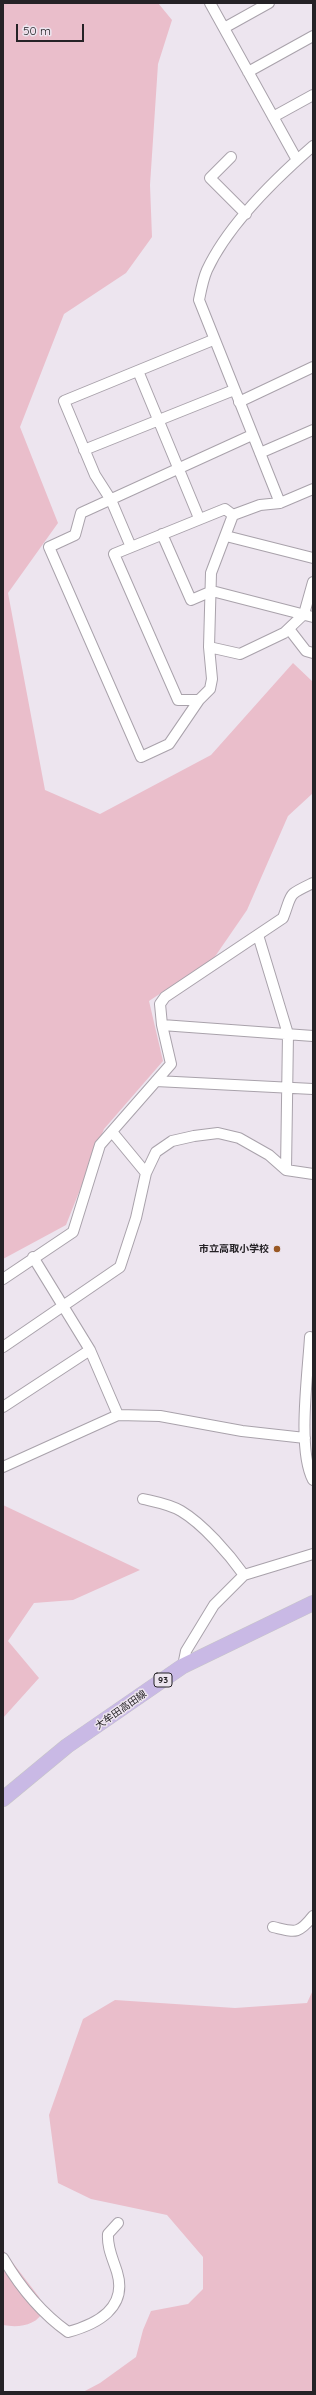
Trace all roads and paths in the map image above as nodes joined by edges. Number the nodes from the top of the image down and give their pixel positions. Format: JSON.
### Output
{"nodes":[{"id":1,"x":210,"y":3,"type":"edge"},
{"id":2,"x":269,"y":3,"type":"edge"},
{"id":3,"x":224,"y":28,"type":"junction"},
{"id":4,"x":313,"y":36,"type":"edge"},
{"id":5,"x":248,"y":72,"type":"junction"},
{"id":6,"x":313,"y":95,"type":"edge"},
{"id":7,"x":273,"y":117,"type":"junction"},
{"id":8,"x":313,"y":146,"type":"edge"},
{"id":9,"x":231,"y":157,"type":"dead end"},
{"id":10,"x":297,"y":160,"type":"junction"},
{"id":11,"x":246,"y":214,"type":"junction"},
{"id":12,"x":213,"y":340,"type":"junction"},
{"id":13,"x":313,"y":367,"type":"edge"},
{"id":14,"x":138,"y":371,"type":"junction"},
{"id":15,"x":234,"y":390,"type":"junction"},
{"id":16,"x":239,"y":402,"type":"junction"},
{"id":17,"x":158,"y":420,"type":"junction"},
{"id":18,"x":313,"y":430,"type":"edge"},
{"id":19,"x":252,"y":435,"type":"junction"},
{"id":20,"x":84,"y":450,"type":"junction"},
{"id":21,"x":260,"y":453,"type":"junction"},
{"id":22,"x":179,"y":470,"type":"junction"},
{"id":23,"x":313,"y":489,"type":"edge"},
{"id":24,"x":111,"y":500,"type":"junction"},
{"id":25,"x":280,"y":503,"type":"junction"},
{"id":26,"x":233,"y":515,"type":"junction"},
{"id":27,"x":199,"y":518,"type":"junction"},
{"id":28,"x":162,"y":534,"type":"junction"},
{"id":29,"x":226,"y":536,"type":"junction"},
{"id":30,"x":131,"y":547,"type":"junction"},
{"id":31,"x":313,"y":558,"type":"edge"},
{"id":32,"x":313,"y":582,"type":"edge"},
{"id":33,"x":212,"y":591,"type":"junction"},
{"id":34,"x":309,"y":615,"type":"edge"},
{"id":35,"x":289,"y":629,"type":"junction"},
{"id":36,"x":209,"y":647,"type":"junction"},
{"id":37,"x":313,"y":653,"type":"edge"},
{"id":38,"x":200,"y":700,"type":"junction"},
{"id":39,"x":313,"y":883,"type":"edge"},
{"id":40,"x":258,"y":935,"type":"junction"},
{"id":41,"x":162,"y":1025,"type":"junction"},
{"id":42,"x":288,"y":1034,"type":"junction"},
{"id":43,"x":313,"y":1036,"type":"edge"},
{"id":44,"x":156,"y":1082,"type":"junction"},
{"id":45,"x":286,"y":1089,"type":"junction"},
{"id":46,"x":313,"y":1089,"type":"edge"},
{"id":47,"x":113,"y":1133,"type":"junction"},
{"id":48,"x":286,"y":1170,"type":"junction"},
{"id":49,"x":146,"y":1172,"type":"junction"},
{"id":50,"x":313,"y":1174,"type":"edge"},
{"id":51,"x":33,"y":1257,"type":"junction"},
{"id":52,"x":3,"y":1279,"type":"edge"},
{"id":53,"x":63,"y":1306,"type":"junction"},
{"id":54,"x":310,"y":1337,"type":"dead end"},
{"id":55,"x":3,"y":1347,"type":"edge"},
{"id":56,"x":90,"y":1350,"type":"junction"},
{"id":57,"x":3,"y":1407,"type":"edge"},
{"id":58,"x":118,"y":1415,"type":"junction"},
{"id":59,"x":305,"y":1438,"type":"junction"},
{"id":60,"x":3,"y":1467,"type":"edge"},
{"id":61,"x":313,"y":1480,"type":"edge"},
{"id":62,"x":143,"y":1499,"type":"dead end"},
{"id":63,"x":313,"y":1554,"type":"edge"},
{"id":64,"x":244,"y":1575,"type":"junction"},
{"id":65,"x":313,"y":1603,"type":"edge"},
{"id":66,"x":183,"y":1666,"type":"junction"},
{"id":67,"x":3,"y":1799,"type":"edge"},
{"id":68,"x":313,"y":1916,"type":"edge"},
{"id":69,"x":273,"y":1927,"type":"dead end"},
{"id":70,"x":118,"y":2223,"type":"dead end"},
{"id":71,"x":3,"y":2258,"type":"edge"}],
"edges":[{"from":1,"to":3,"type":"street"},
{"from":2,"to":3,"type":"street"},
{"from":3,"to":5,"type":"street"},
{"from":4,"to":5,"type":"street"},
{"from":5,"to":7,"type":"street"},
{"from":6,"to":7,"type":"street"},
{"from":7,"to":10,"type":"street"},
{"from":8,"to":10,"type":"street"},
{"from":9,"to":11,"type":"street"},
{"from":10,"to":11,"type":"street"},
{"from":11,"to":12,"type":"street"},
{"from":12,"to":14,"type":"street"},
{"from":12,"to":15,"type":"street"},
{"from":13,"to":16,"type":"street"},
{"from":14,"to":17,"type":"street"},
{"from":14,"to":20,"type":"street"},
{"from":15,"to":16,"type":"street"},
{"from":15,"to":17,"type":"street"},
{"from":16,"to":19,"type":"street"},
{"from":17,"to":20,"type":"street"},
{"from":17,"to":22,"type":"street"},
{"from":18,"to":21,"type":"street"},
{"from":19,"to":21,"type":"street"},
{"from":19,"to":22,"type":"street"},
{"from":20,"to":24,"type":"street"},
{"from":21,"to":25,"type":"street"},
{"from":22,"to":24,"type":"street"},
{"from":22,"to":27,"type":"street"},
{"from":23,"to":25,"type":"street"},
{"from":24,"to":30,"type":"street"},
{"from":24,"to":38,"type":"street"},
{"from":25,"to":26,"type":"street"},
{"from":26,"to":27,"type":"street"},
{"from":26,"to":29,"type":"street"},
{"from":27,"to":28,"type":"street"},
{"from":28,"to":30,"type":"street"},
{"from":28,"to":33,"type":"street"},
{"from":29,"to":31,"type":"street"},
{"from":29,"to":33,"type":"street"},
{"from":30,"to":38,"type":"street"},
{"from":32,"to":34,"type":"street"},
{"from":33,"to":34,"type":"street"},
{"from":33,"to":36,"type":"street"},
{"from":34,"to":35,"type":"street"},
{"from":35,"to":36,"type":"street"},
{"from":35,"to":37,"type":"street"},
{"from":36,"to":38,"type":"street"},
{"from":39,"to":40,"type":"street"},
{"from":40,"to":41,"type":"street"},
{"from":40,"to":42,"type":"street"},
{"from":41,"to":42,"type":"street"},
{"from":41,"to":44,"type":"street"},
{"from":42,"to":43,"type":"street"},
{"from":42,"to":45,"type":"street"},
{"from":44,"to":45,"type":"street"},
{"from":44,"to":47,"type":"street"},
{"from":45,"to":46,"type":"street"},
{"from":45,"to":48,"type":"street"},
{"from":47,"to":49,"type":"street"},
{"from":47,"to":51,"type":"street"},
{"from":48,"to":49,"type":"street"},
{"from":48,"to":50,"type":"street"},
{"from":49,"to":53,"type":"street"},
{"from":51,"to":52,"type":"street"},
{"from":51,"to":53,"type":"street"},
{"from":53,"to":55,"type":"street"},
{"from":53,"to":56,"type":"street"},
{"from":54,"to":59,"type":"street"},
{"from":56,"to":57,"type":"street"},
{"from":56,"to":58,"type":"street"},
{"from":58,"to":59,"type":"street"},
{"from":58,"to":60,"type":"street"},
{"from":59,"to":61,"type":"street"},
{"from":62,"to":64,"type":"street"},
{"from":63,"to":64,"type":"street"},
{"from":64,"to":66,"type":"street"},
{"from":65,"to":66,"type":"main road","name":"大牟田高田線","number":"93"},
{"from":66,"to":67,"type":"main road","name":"大牟田高田線","number":"93"},
{"from":68,"to":69,"type":"street"},
{"from":70,"to":71,"type":"street"}]}
